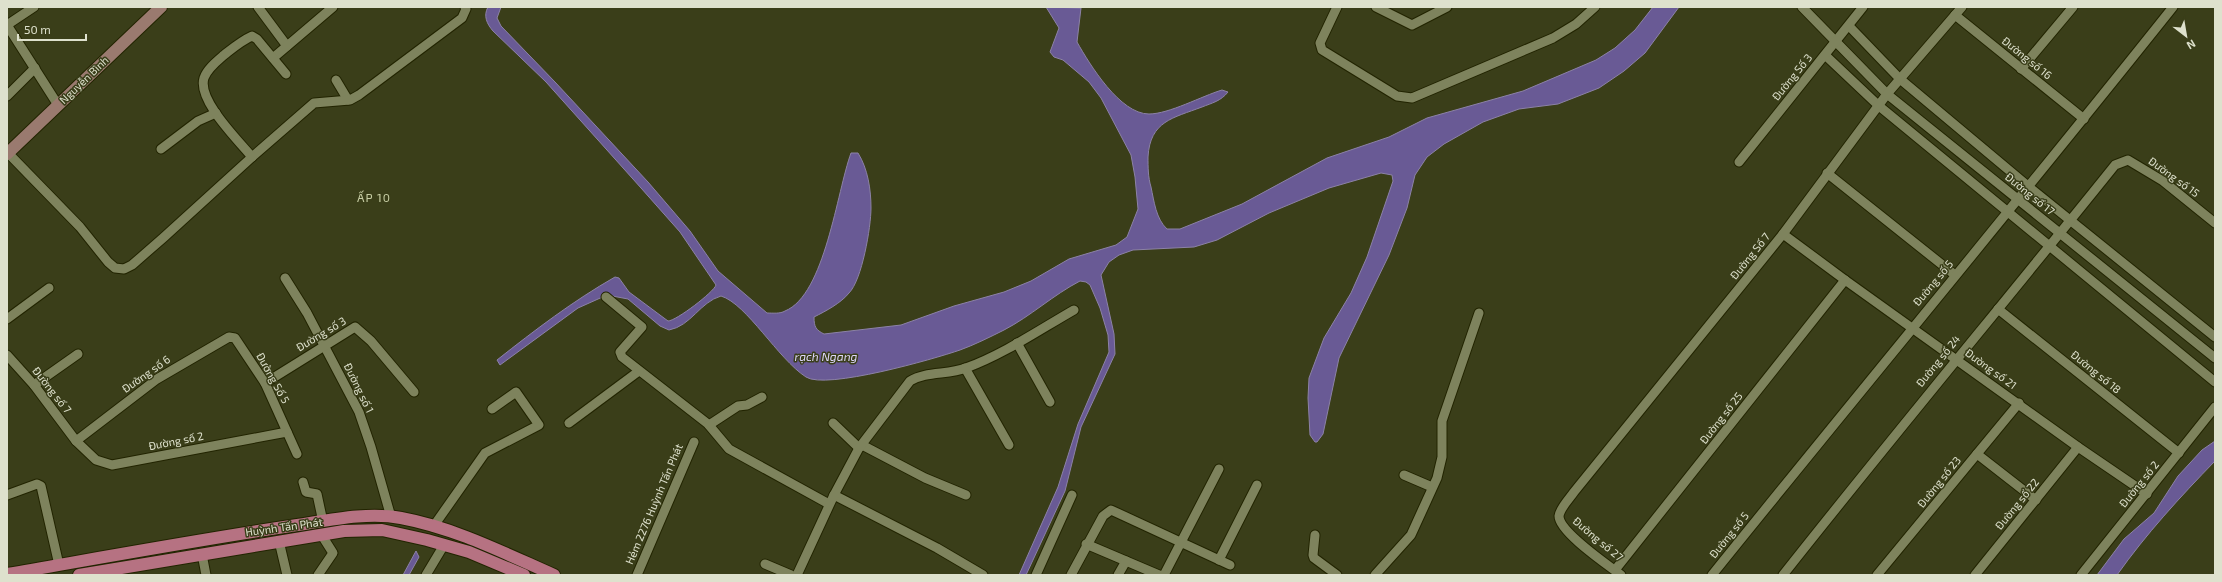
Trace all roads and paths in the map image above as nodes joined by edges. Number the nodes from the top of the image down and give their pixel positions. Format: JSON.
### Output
{"nodes":[{"id":1,"x":34,"y":7,"type":"edge"},
{"id":2,"x":161,"y":7,"type":"edge"},
{"id":3,"x":258,"y":7,"type":"edge"},
{"id":4,"x":334,"y":7,"type":"edge"},
{"id":5,"x":465,"y":7,"type":"edge"},
{"id":6,"x":1337,"y":7,"type":"edge"},
{"id":7,"x":1376,"y":7,"type":"edge"},
{"id":8,"x":1447,"y":7,"type":"edge"},
{"id":9,"x":1595,"y":7,"type":"edge"},
{"id":10,"x":1802,"y":7,"type":"edge"},
{"id":11,"x":1864,"y":7,"type":"edge"},
{"id":12,"x":1962,"y":7,"type":"edge"},
{"id":13,"x":2074,"y":7,"type":"edge"},
{"id":14,"x":2173,"y":7,"type":"edge"},
{"id":15,"x":1955,"y":16,"type":"junction"},
{"id":16,"x":7,"y":25,"type":"edge"},
{"id":17,"x":1849,"y":26,"type":"junction"},
{"id":18,"x":1836,"y":41,"type":"junction"},
{"id":19,"x":287,"y":46,"type":"junction"},
{"id":20,"x":1825,"y":55,"type":"junction"},
{"id":21,"x":273,"y":58,"type":"junction"},
{"id":22,"x":35,"y":68,"type":"junction"},
{"id":23,"x":2021,"y":69,"type":"junction"},
{"id":24,"x":286,"y":74,"type":"dead end"},
{"id":25,"x":1900,"y":79,"type":"junction"},
{"id":26,"x":336,"y":80,"type":"dead end"},
{"id":27,"x":8,"y":91,"type":"edge"},
{"id":28,"x":1887,"y":94,"type":"junction"},
{"id":29,"x":348,"y":100,"type":"junction"},
{"id":30,"x":58,"y":105,"type":"junction"},
{"id":31,"x":1879,"y":106,"type":"junction"},
{"id":32,"x":216,"y":113,"type":"junction"},
{"id":33,"x":2084,"y":119,"type":"junction"},
{"id":34,"x":161,"y":149,"type":"dead end"},
{"id":35,"x":8,"y":153,"type":"edge"},
{"id":36,"x":252,"y":157,"type":"junction"},
{"id":37,"x":1739,"y":162,"type":"dead end"},
{"id":38,"x":2115,"y":165,"type":"joint"},
{"id":39,"x":1827,"y":173,"type":"junction"},
{"id":40,"x":2029,"y":187,"type":"junction"},
{"id":41,"x":2019,"y":200,"type":"junction"},
{"id":42,"x":2009,"y":212,"type":"junction"},
{"id":43,"x":2070,"y":220,"type":"junction"},
{"id":44,"x":2215,"y":223,"type":"edge"},
{"id":45,"x":1783,"y":234,"type":"junction"},
{"id":46,"x":2061,"y":234,"type":"junction"},
{"id":47,"x":2051,"y":246,"type":"junction"},
{"id":48,"x":1955,"y":275,"type":"junction"},
{"id":49,"x":285,"y":278,"type":"dead end"},
{"id":50,"x":1845,"y":280,"type":"junction"},
{"id":51,"x":49,"y":288,"type":"dead end"},
{"id":52,"x":606,"y":297,"type":"dead end"},
{"id":53,"x":1998,"y":308,"type":"junction"},
{"id":54,"x":1074,"y":310,"type":"dead end"},
{"id":55,"x":1479,"y":314,"type":"dead end"},
{"id":56,"x":7,"y":319,"type":"edge"},
{"id":57,"x":1915,"y":330,"type":"junction"},
{"id":58,"x":2215,"y":337,"type":"edge"},
{"id":59,"x":235,"y":338,"type":"joint"},
{"id":60,"x":1017,"y":343,"type":"junction"},
{"id":61,"x":324,"y":346,"type":"junction"},
{"id":62,"x":78,"y":354,"type":"dead end"},
{"id":63,"x":7,"y":355,"type":"edge"},
{"id":64,"x":1956,"y":358,"type":"junction"},
{"id":65,"x":2215,"y":358,"type":"edge"},
{"id":66,"x":965,"y":368,"type":"junction"},
{"id":67,"x":638,"y":371,"type":"junction"},
{"id":68,"x":2215,"y":382,"type":"edge"},
{"id":69,"x":265,"y":383,"type":"junction"},
{"id":70,"x":34,"y":385,"type":"junction"},
{"id":71,"x":414,"y":392,"type":"dead end"},
{"id":72,"x":762,"y":397,"type":"dead end"},
{"id":73,"x":1050,"y":402,"type":"dead end"},
{"id":74,"x":2019,"y":403,"type":"junction"},
{"id":75,"x":2215,"y":407,"type":"edge"},
{"id":76,"x":492,"y":409,"type":"dead end"},
{"id":77,"x":833,"y":423,"type":"dead end"},
{"id":78,"x":569,"y":424,"type":"dead end"},
{"id":79,"x":709,"y":425,"type":"junction"},
{"id":80,"x":287,"y":432,"type":"junction"},
{"id":81,"x":76,"y":441,"type":"junction"},
{"id":82,"x":694,"y":442,"type":"dead end"},
{"id":83,"x":1010,"y":445,"type":"dead end"},
{"id":84,"x":861,"y":446,"type":"junction"},
{"id":85,"x":2078,"y":447,"type":"junction"},
{"id":86,"x":2178,"y":453,"type":"junction"},
{"id":87,"x":297,"y":454,"type":"dead end"},
{"id":88,"x":1977,"y":454,"type":"junction"},
{"id":89,"x":1219,"y":469,"type":"dead end"},
{"id":90,"x":1404,"y":475,"type":"dead end"},
{"id":91,"x":303,"y":482,"type":"dead end"},
{"id":92,"x":1257,"y":485,"type":"dead end"},
{"id":93,"x":1432,"y":487,"type":"junction"},
{"id":94,"x":2147,"y":494,"type":"junction"},
{"id":95,"x":7,"y":495,"type":"edge"},
{"id":96,"x":834,"y":495,"type":"junction"},
{"id":97,"x":966,"y":495,"type":"dead end"},
{"id":98,"x":1072,"y":495,"type":"dead end"},
{"id":99,"x":2036,"y":500,"type":"junction"},
{"id":100,"x":829,"y":504,"type":"junction"},
{"id":101,"x":391,"y":517,"type":"junction"},
{"id":102,"x":1560,"y":520,"type":"joint"},
{"id":103,"x":323,"y":522,"type":"junction"},
{"id":104,"x":433,"y":527,"type":"junction"},
{"id":105,"x":322,"y":534,"type":"junction"},
{"id":106,"x":1315,"y":535,"type":"dead end"},
{"id":107,"x":279,"y":541,"type":"junction"},
{"id":108,"x":1180,"y":542,"type":"junction"},
{"id":109,"x":1086,"y":544,"type":"junction"},
{"id":110,"x":444,"y":545,"type":"junction"},
{"id":111,"x":202,"y":554,"type":"junction"},
{"id":112,"x":1219,"y":560,"type":"junction"},
{"id":113,"x":1126,"y":561,"type":"junction"},
{"id":114,"x":765,"y":564,"type":"dead end"},
{"id":115,"x":59,"y":565,"type":"junction"},
{"id":116,"x":1230,"y":565,"type":"dead end"},
{"id":117,"x":130,"y":571,"type":"edge"},
{"id":118,"x":1618,"y":572,"type":"edge"},
{"id":119,"x":7,"y":574,"type":"edge"},
{"id":120,"x":79,"y":575,"type":"edge"},
{"id":121,"x":206,"y":575,"type":"edge"},
{"id":122,"x":287,"y":575,"type":"edge"},
{"id":123,"x":318,"y":575,"type":"edge"},
{"id":124,"x":426,"y":575,"type":"edge"},
{"id":125,"x":524,"y":575,"type":"edge"},
{"id":126,"x":554,"y":575,"type":"edge"},
{"id":127,"x":637,"y":575,"type":"edge"},
{"id":128,"x":791,"y":575,"type":"edge"},
{"id":129,"x":796,"y":575,"type":"edge"},
{"id":130,"x":983,"y":575,"type":"edge"},
{"id":131,"x":1036,"y":575,"type":"edge"},
{"id":132,"x":1071,"y":575,"type":"edge"},
{"id":133,"x":1118,"y":575,"type":"edge"},
{"id":134,"x":1159,"y":575,"type":"edge"},
{"id":135,"x":1164,"y":575,"type":"edge"},
{"id":136,"x":1337,"y":575,"type":"edge"},
{"id":137,"x":1375,"y":575,"type":"edge"},
{"id":138,"x":1712,"y":575,"type":"edge"},
{"id":139,"x":1783,"y":575,"type":"edge"},
{"id":140,"x":1877,"y":575,"type":"edge"},
{"id":141,"x":1975,"y":575,"type":"edge"},
{"id":142,"x":2081,"y":575,"type":"edge"}],
"edges":[{"from":1,"to":16,"type":"street"},
{"from":2,"to":30,"type":"main road","name":"Nguyễn Bình"},
{"from":3,"to":19,"type":"street"},
{"from":4,"to":19,"type":"street"},
{"from":5,"to":29,"type":"street"},
{"from":6,"to":9,"type":"street"},
{"from":7,"to":8,"type":"street"},
{"from":10,"to":18,"type":"street"},
{"from":11,"to":17,"type":"street","name":"Đường Số 3"},
{"from":12,"to":15,"type":"street","name":"Đường Số 7"},
{"from":13,"to":23,"type":"street"},
{"from":14,"to":33,"type":"street","name":"Đường số 5"},
{"from":15,"to":23,"type":"street","name":"Đường số 16"},
{"from":15,"to":25,"type":"street","name":"Đường Số 7"},
{"from":16,"to":22,"type":"street"},
{"from":17,"to":18,"type":"street","name":"Đường Số 3"},
{"from":17,"to":25,"type":"street","name":"Đường số 17"},
{"from":18,"to":20,"type":"street","name":"Đường Số 3"},
{"from":18,"to":28,"type":"street","name":"Đường số 17"},
{"from":19,"to":21,"type":"street"},
{"from":20,"to":31,"type":"street"},
{"from":20,"to":37,"type":"street","name":"Đường Số 3"},
{"from":21,"to":24,"type":"street"},
{"from":21,"to":32,"type":"street"},
{"from":22,"to":27,"type":"street"},
{"from":22,"to":30,"type":"street"},
{"from":23,"to":33,"type":"street","name":"Đường số 16"},
{"from":25,"to":28,"type":"street","name":"Đường Số 7"},
{"from":25,"to":40,"type":"street","name":"Đường số 17"},
{"from":26,"to":29,"type":"street"},
{"from":28,"to":31,"type":"street","name":"Đường Số 7"},
{"from":28,"to":41,"type":"street","name":"Đường số 17"},
{"from":29,"to":36,"type":"street"},
{"from":30,"to":35,"type":"main road","name":"Nguyễn Bình"},
{"from":31,"to":39,"type":"street","name":"Đường Số 7"},
{"from":31,"to":42,"type":"street"},
{"from":32,"to":34,"type":"street"},
{"from":32,"to":36,"type":"street"},
{"from":33,"to":40,"type":"street","name":"Đường số 5"},
{"from":35,"to":36,"type":"street"},
{"from":38,"to":43,"type":"street","name":"Đường số 24"},
{"from":38,"to":44,"type":"street","name":"Đường số 15"},
{"from":39,"to":45,"type":"street","name":"Đường Số 7"},
{"from":39,"to":48,"type":"street"},
{"from":40,"to":41,"type":"street","name":"Đường số 5"},
{"from":40,"to":43,"type":"street","name":"Đường số 17"},
{"from":41,"to":42,"type":"street","name":"Đường số 5"},
{"from":41,"to":46,"type":"street","name":"Đường số 17"},
{"from":42,"to":47,"type":"street"},
{"from":42,"to":48,"type":"street","name":"Đường số 5"},
{"from":43,"to":46,"type":"street","name":"Đường số 24"},
{"from":43,"to":58,"type":"street","name":"Đường số 17"},
{"from":45,"to":50,"type":"street","name":"Đường số 21"},
{"from":45,"to":102,"type":"street","name":"Đường Số 7"},
{"from":46,"to":47,"type":"street","name":"Đường số 24"},
{"from":46,"to":65,"type":"street","name":"Đường số 17"},
{"from":47,"to":53,"type":"street","name":"Đường số 24"},
{"from":47,"to":68,"type":"street"},
{"from":48,"to":57,"type":"street","name":"Đường số 5"},
{"from":49,"to":61,"type":"street","name":"Đường số 1"},
{"from":50,"to":57,"type":"street","name":"Đường số 21"},
{"from":50,"to":118,"type":"street","name":"Đường số 25"},
{"from":51,"to":56,"type":"street"},
{"from":52,"to":67,"type":"street"},
{"from":53,"to":64,"type":"street","name":"Đường số 24"},
{"from":53,"to":86,"type":"street","name":"Đường số 18"},
{"from":54,"to":60,"type":"street"},
{"from":55,"to":93,"type":"street"},
{"from":57,"to":64,"type":"street","name":"Đường số 21"},
{"from":57,"to":138,"type":"street","name":"Đường số 5"},
{"from":59,"to":69,"type":"street","name":"Đường Số 5"},
{"from":59,"to":81,"type":"street","name":"Đường số 6"},
{"from":60,"to":66,"type":"street"},
{"from":60,"to":73,"type":"street"},
{"from":61,"to":69,"type":"street","name":"Đường số 3"},
{"from":61,"to":71,"type":"street","name":"Đường số 3"},
{"from":61,"to":101,"type":"street","name":"Đường số 1"},
{"from":62,"to":70,"type":"street"},
{"from":63,"to":70,"type":"street","name":"Đường số 7"},
{"from":64,"to":74,"type":"street","name":"Đường số 21"},
{"from":64,"to":139,"type":"street","name":"Đường số 24"},
{"from":66,"to":83,"type":"street"},
{"from":66,"to":84,"type":"street"},
{"from":67,"to":78,"type":"street"},
{"from":67,"to":79,"type":"street"},
{"from":69,"to":80,"type":"street","name":"Đường Số 5"},
{"from":70,"to":81,"type":"street","name":"Đường số 7"},
{"from":72,"to":79,"type":"street"},
{"from":74,"to":85,"type":"street","name":"Đường số 21"},
{"from":74,"to":88,"type":"street","name":"Đường số 23"},
{"from":75,"to":86,"type":"street","name":"Đường số 2"},
{"from":76,"to":104,"type":"street"},
{"from":77,"to":84,"type":"street"},
{"from":79,"to":100,"type":"street"},
{"from":80,"to":81,"type":"street","name":"Đường số 2"},
{"from":80,"to":87,"type":"street","name":"Đường Số 5"},
{"from":82,"to":127,"type":"street","name":"Hẻm 2276 Huỳnh Tấn Phát"},
{"from":84,"to":96,"type":"street"},
{"from":84,"to":97,"type":"street"},
{"from":85,"to":94,"type":"street","name":"Đường số 21"},
{"from":85,"to":99,"type":"street","name":"Đường số 22"},
{"from":86,"to":94,"type":"street","name":"Đường số 2"},
{"from":88,"to":99,"type":"street"},
{"from":88,"to":140,"type":"street","name":"Đường số 23"},
{"from":89,"to":108,"type":"street"},
{"from":90,"to":93,"type":"street"},
{"from":91,"to":103,"type":"street"},
{"from":92,"to":112,"type":"street"},
{"from":93,"to":137,"type":"street"},
{"from":94,"to":142,"type":"street","name":"Đường số 2"},
{"from":95,"to":115,"type":"street"},
{"from":96,"to":100,"type":"street"},
{"from":96,"to":130,"type":"street"},
{"from":98,"to":131,"type":"street"},
{"from":99,"to":141,"type":"street","name":"Đường số 22"},
{"from":100,"to":129,"type":"street"},
{"from":101,"to":103,"type":"main road","name":"Huỳnh Tấn Phát"},
{"from":101,"to":104,"type":"main road","name":"Huỳnh Tấn Phát"},
{"from":102,"to":118,"type":"street","name":"Đường số 27"},
{"from":103,"to":115,"type":"main road","name":"Huỳnh Tấn Phát"},
{"from":104,"to":126,"type":"main road","name":"Huỳnh Tấn Phát"},
{"from":105,"to":107,"type":"main road","name":"Huỳnh Tấn Phát"},
{"from":105,"to":110,"type":"main road","name":"Huỳnh Tấn Phát"},
{"from":105,"to":123,"type":"street"},
{"from":106,"to":136,"type":"street"},
{"from":107,"to":111,"type":"main road","name":"Huỳnh Tấn Phát"},
{"from":107,"to":122,"type":"street"},
{"from":108,"to":109,"type":"street"},
{"from":108,"to":112,"type":"street"},
{"from":108,"to":135,"type":"street"},
{"from":109,"to":113,"type":"street"},
{"from":109,"to":132,"type":"street"},
{"from":110,"to":124,"type":"street"},
{"from":110,"to":125,"type":"main road","name":"Huỳnh Tấn Phát"},
{"from":111,"to":117,"type":"main road","name":"Huỳnh Tấn Phát"},
{"from":111,"to":121,"type":"street"},
{"from":112,"to":116,"type":"street"},
{"from":113,"to":133,"type":"street"},
{"from":113,"to":134,"type":"street"},
{"from":114,"to":128,"type":"street"},
{"from":115,"to":119,"type":"main road","name":"Huỳnh Tấn Phát"},
{"from":117,"to":120,"type":"main road","name":"Huỳnh Tấn Phát"}]}
